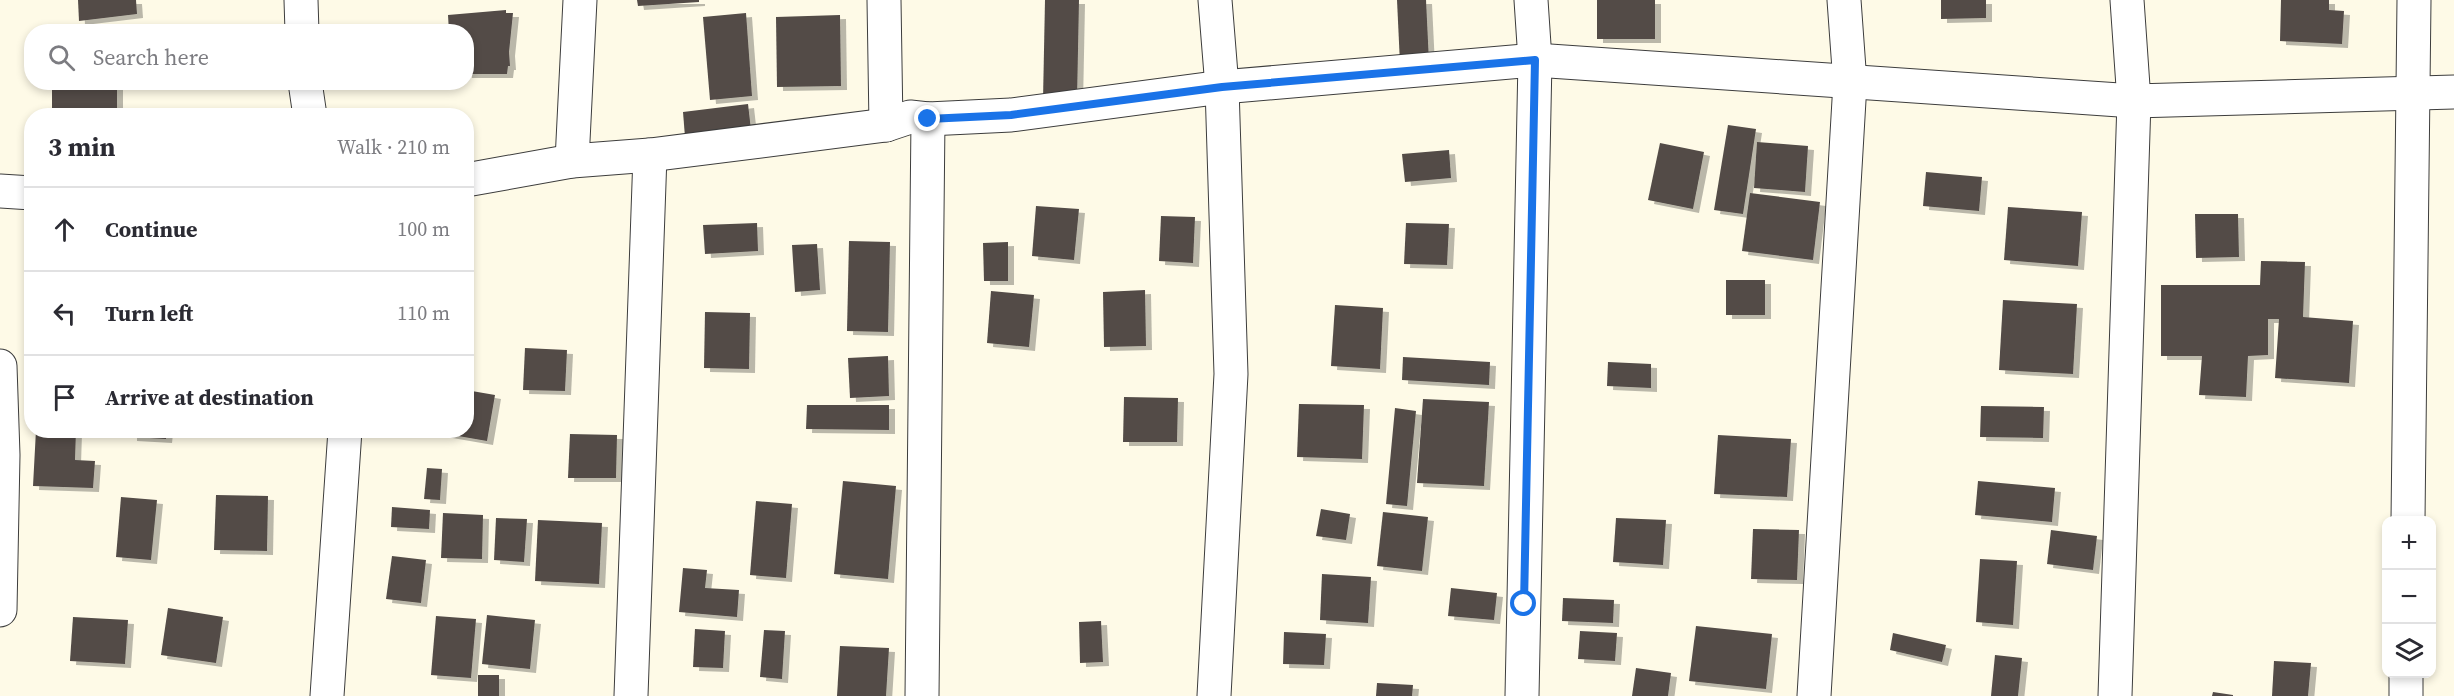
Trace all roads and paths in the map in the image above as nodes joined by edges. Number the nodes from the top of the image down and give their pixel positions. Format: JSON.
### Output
{"nodes":[{"id":1,"x":301,"y":0,"type":"edge"},
{"id":2,"x":580,"y":0,"type":"edge"},
{"id":3,"x":884,"y":0,"type":"edge"},
{"id":4,"x":1215,"y":0,"type":"edge"},
{"id":5,"x":1531,"y":0,"type":"edge"},
{"id":6,"x":1844,"y":0,"type":"edge"},
{"id":7,"x":2127,"y":0,"type":"edge"},
{"id":8,"x":2414,"y":0,"type":"edge"},
{"id":9,"x":302,"y":24,"type":"edge"},
{"id":10,"x":1535,"y":60,"type":"junction"},
{"id":11,"x":1850,"y":83,"type":"junction"},
{"id":12,"x":1222,"y":87,"type":"junction"},
{"id":13,"x":306,"y":90,"type":"edge"},
{"id":14,"x":2412,"y":92,"type":"junction"},
{"id":15,"x":2454,"y":92,"type":"edge"},
{"id":16,"x":2134,"y":101,"type":"junction"},
{"id":17,"x":309,"y":108,"type":"edge"},
{"id":18,"x":928,"y":119,"type":"junction"},
{"id":19,"x":886,"y":125,"type":"junction"},
{"id":20,"x":650,"y":155,"type":"junction"},
{"id":21,"x":572,"y":161,"type":"junction"},
{"id":22,"x":474,"y":179,"type":"edge"},
{"id":23,"x":0,"y":191,"type":"edge"},
{"id":24,"x":24,"y":192,"type":"edge"},
{"id":25,"x":0,"y":366,"type":"edge"},
{"id":26,"x":344,"y":438,"type":"edge"},
{"id":27,"x":2408,"y":516,"type":"edge"},
{"id":28,"x":0,"y":610,"type":"edge"},
{"id":29,"x":2406,"y":678,"type":"edge"},
{"id":30,"x":327,"y":696,"type":"edge"},
{"id":31,"x":631,"y":696,"type":"edge"},
{"id":32,"x":922,"y":696,"type":"edge"},
{"id":33,"x":1214,"y":696,"type":"edge"},
{"id":34,"x":1522,"y":696,"type":"edge"},
{"id":35,"x":1814,"y":696,"type":"edge"},
{"id":36,"x":2115,"y":696,"type":"edge"},
{"id":37,"x":2406,"y":696,"type":"edge"}],
"edges":[{"from":1,"to":9,"type":"street"},
{"from":2,"to":21,"type":"street"},
{"from":3,"to":19,"type":"street"},
{"from":4,"to":12,"type":"street"},
{"from":5,"to":10,"type":"street"},
{"from":6,"to":11,"type":"street"},
{"from":7,"to":16,"type":"street"},
{"from":8,"to":14,"type":"street"},
{"from":10,"to":11,"type":"street"},
{"from":10,"to":12,"type":"street"},
{"from":10,"to":34,"type":"street"},
{"from":11,"to":16,"type":"street"},
{"from":11,"to":35,"type":"street"},
{"from":12,"to":18,"type":"street"},
{"from":12,"to":33,"type":"street"},
{"from":13,"to":17,"type":"street"},
{"from":14,"to":15,"type":"street"},
{"from":14,"to":16,"type":"street"},
{"from":14,"to":27,"type":"street"},
{"from":16,"to":36,"type":"street"},
{"from":18,"to":19,"type":"street"},
{"from":18,"to":32,"type":"street"},
{"from":19,"to":20,"type":"street"},
{"from":20,"to":21,"type":"street"},
{"from":20,"to":31,"type":"street"},
{"from":21,"to":22,"type":"street"},
{"from":23,"to":24,"type":"street"},
{"from":25,"to":28,"type":"street"},
{"from":26,"to":30,"type":"street"},
{"from":29,"to":37,"type":"street"}]}
